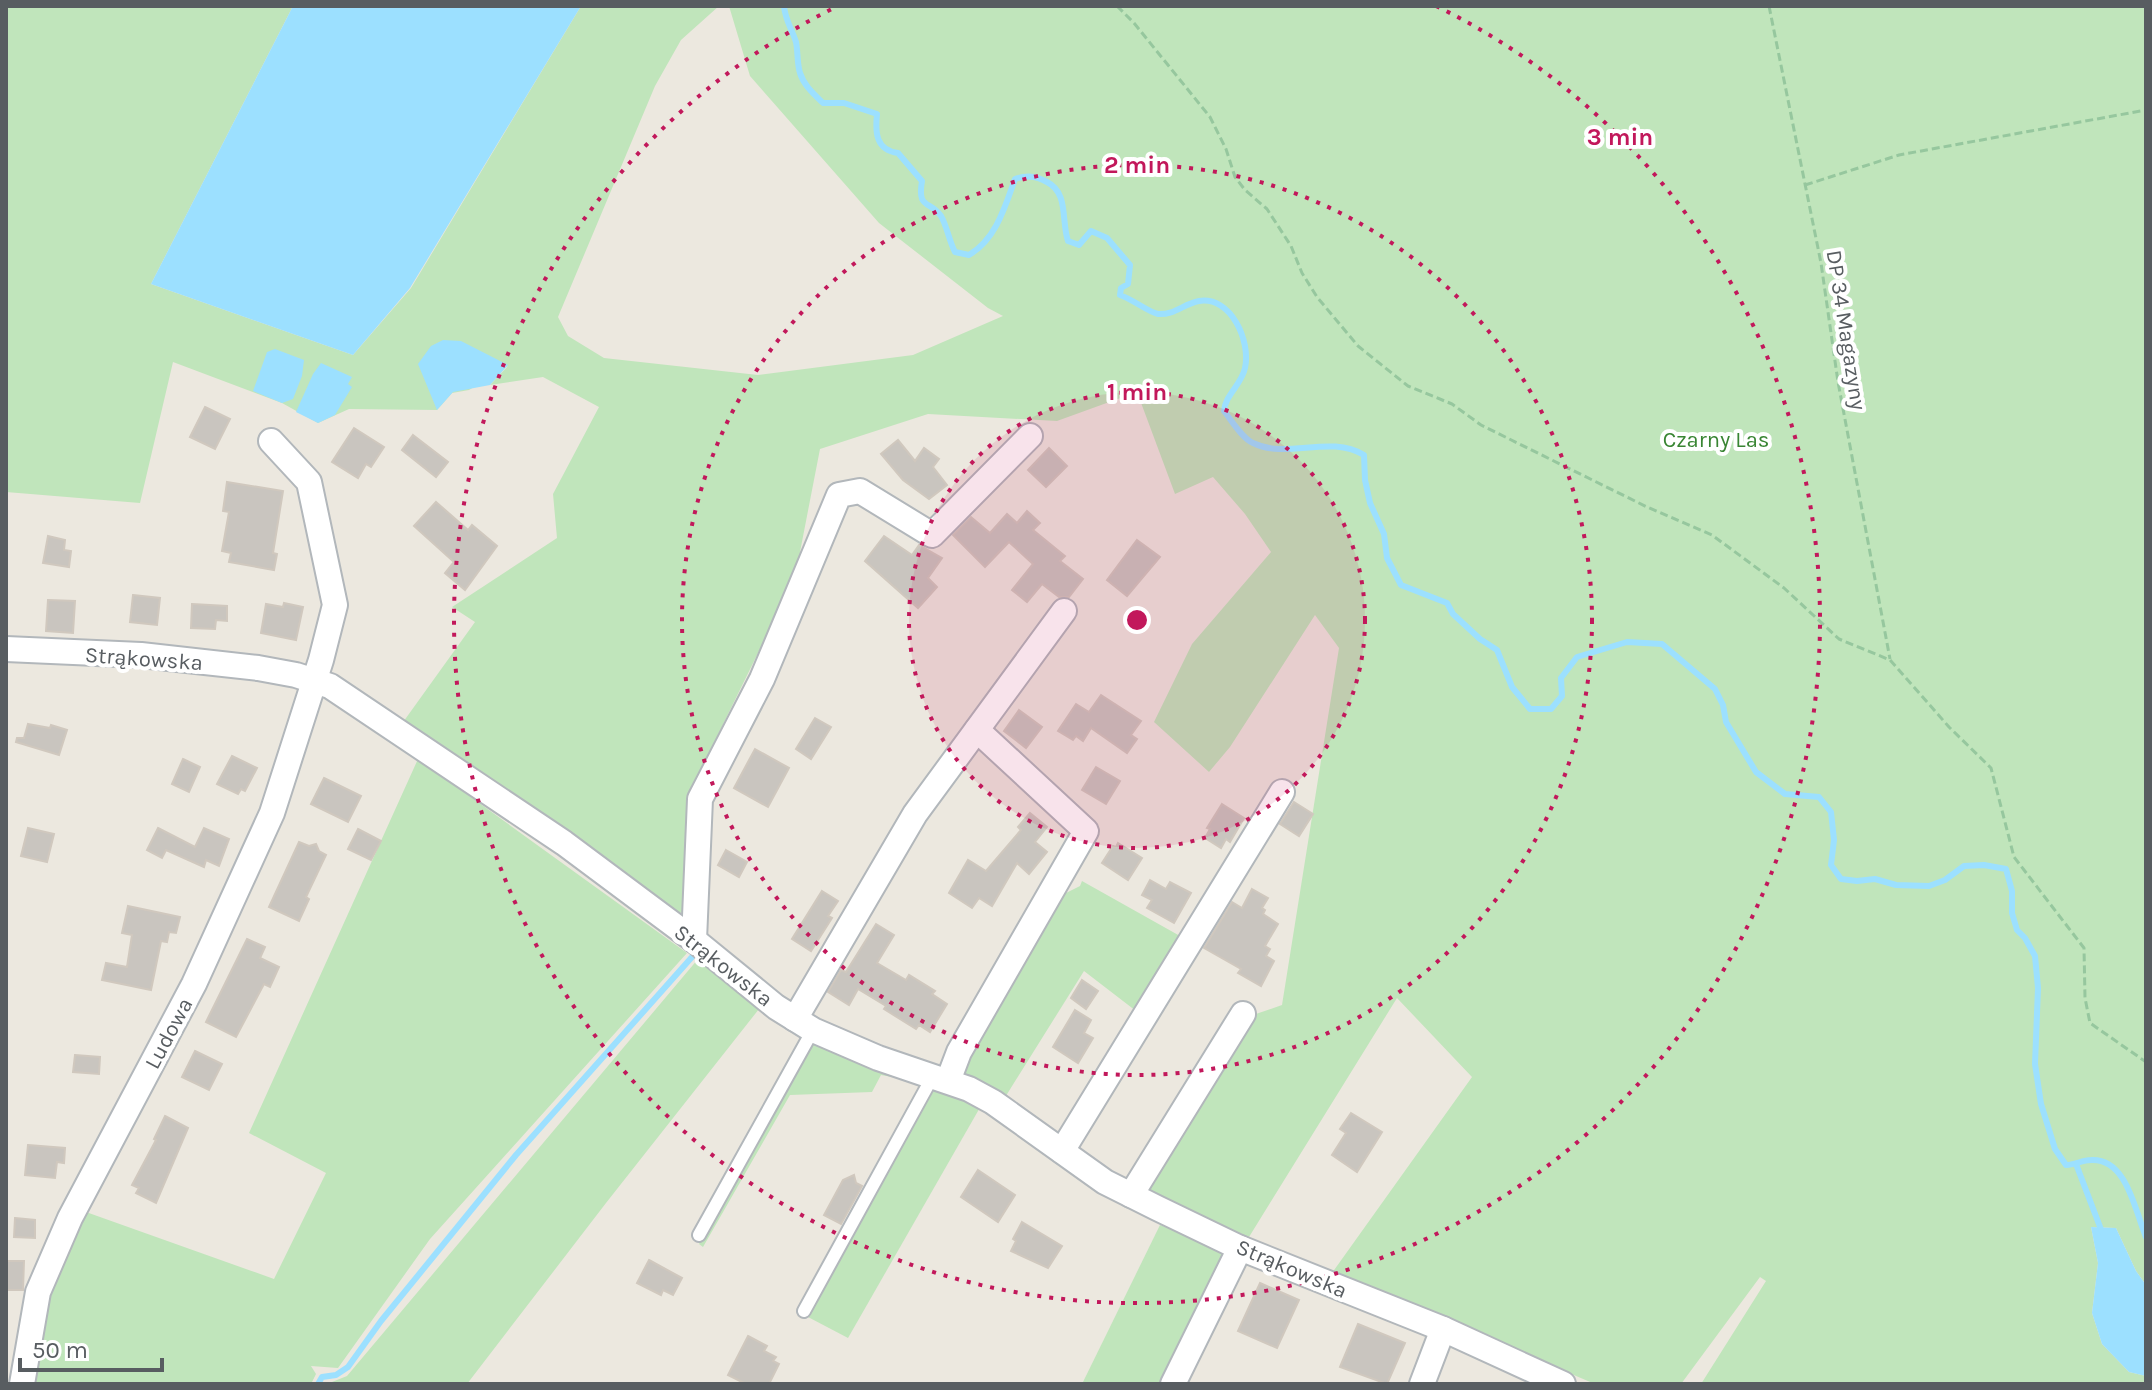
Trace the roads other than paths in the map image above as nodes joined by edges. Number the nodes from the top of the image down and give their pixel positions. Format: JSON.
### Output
{"nodes":[{"id":1,"x":1030,"y":436,"type":"dead end"},
{"id":2,"x":271,"y":441,"type":"dead end"},
{"id":3,"x":1064,"y":611,"type":"dead end"},
{"id":4,"x":6,"y":649,"type":"edge"},
{"id":5,"x":315,"y":680,"type":"junction"},
{"id":6,"x":977,"y":730,"type":"junction"},
{"id":7,"x":1282,"y":792,"type":"dead end"},
{"id":8,"x":694,"y":940,"type":"junction"},
{"id":9,"x":1243,"y":1014,"type":"dead end"},
{"id":10,"x":804,"y":1024,"type":"junction"},
{"id":11,"x":940,"y":1078,"type":"junction"},
{"id":12,"x":1062,"y":1151,"type":"junction"},
{"id":13,"x":1131,"y":1195,"type":"junction"},
{"id":14,"x":699,"y":1235,"type":"dead end"},
{"id":15,"x":1240,"y":1248,"type":"junction"},
{"id":16,"x":804,"y":1311,"type":"dead end"},
{"id":17,"x":1443,"y":1329,"type":"junction"},
{"id":18,"x":22,"y":1384,"type":"edge"},
{"id":19,"x":1173,"y":1384,"type":"edge"},
{"id":20,"x":1422,"y":1384,"type":"edge"},
{"id":21,"x":1563,"y":1384,"type":"edge"}],
"edges":[{"from":1,"to":8,"type":"street"},
{"from":2,"to":5,"type":"street","name":"Ludowa"},
{"from":3,"to":6,"type":"street"},
{"from":4,"to":5,"type":"street","name":"Strąkowska"},
{"from":5,"to":8,"type":"street","name":"Strąkowska"},
{"from":5,"to":18,"type":"street","name":"Ludowa"},
{"from":6,"to":10,"type":"street"},
{"from":6,"to":11,"type":"street"},
{"from":7,"to":12,"type":"street"},
{"from":8,"to":10,"type":"street","name":"Strąkowska"},
{"from":9,"to":13,"type":"street"},
{"from":10,"to":11,"type":"street","name":"Strąkowska"},
{"from":10,"to":14,"type":"lane"},
{"from":11,"to":12,"type":"street","name":"Strąkowska"},
{"from":11,"to":16,"type":"lane"},
{"from":12,"to":13,"type":"street","name":"Strąkowska"},
{"from":13,"to":15,"type":"street","name":"Strąkowska"},
{"from":15,"to":17,"type":"street","name":"Strąkowska"},
{"from":15,"to":19,"type":"street"},
{"from":17,"to":20,"type":"street"},
{"from":17,"to":21,"type":"street","name":"Strąkowska"}]}
